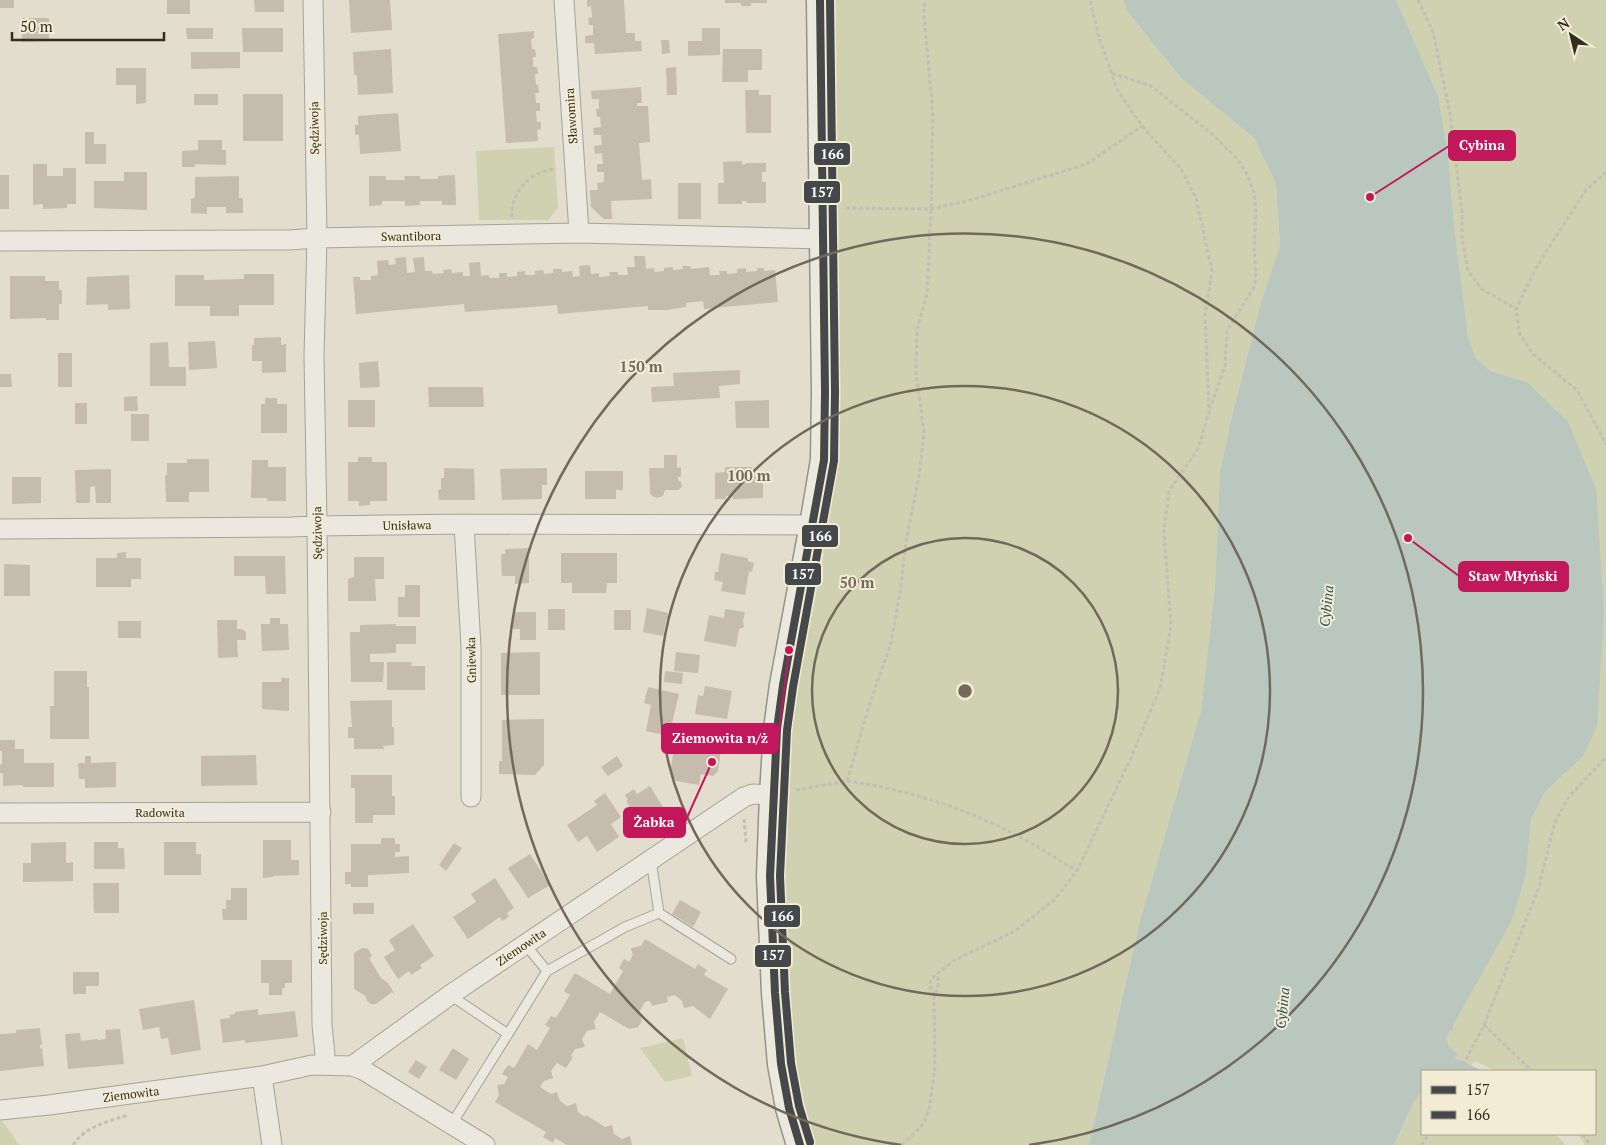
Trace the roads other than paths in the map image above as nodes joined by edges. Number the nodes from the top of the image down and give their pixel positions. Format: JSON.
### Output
{"nodes":[{"id":1,"x":313,"y":0,"type":"edge"},
{"id":2,"x":564,"y":0,"type":"edge"},
{"id":3,"x":820,"y":0,"type":"edge"},
{"id":4,"x":579,"y":233,"type":"junction"},
{"id":5,"x":317,"y":238,"type":"junction"},
{"id":6,"x":823,"y":239,"type":"junction"},
{"id":7,"x":0,"y":242,"type":"edge"},
{"id":8,"x":464,"y":524,"type":"junction"},
{"id":9,"x":813,"y":525,"type":"junction"},
{"id":10,"x":317,"y":526,"type":"junction"},
{"id":11,"x":0,"y":529,"type":"edge"},
{"id":12,"x":773,"y":795,"type":"junction"},
{"id":13,"x":471,"y":797,"type":"dead end"},
{"id":14,"x":321,"y":812,"type":"junction"},
{"id":15,"x":0,"y":813,"type":"edge"},
{"id":16,"x":651,"y":859,"type":"junction"},
{"id":17,"x":659,"y":913,"type":"junction"},
{"id":18,"x":525,"y":944,"type":"junction"},
{"id":19,"x":731,"y":959,"type":"dead end"},
{"id":20,"x":547,"y":971,"type":"junction"},
{"id":21,"x":450,"y":995,"type":"junction"},
{"id":22,"x":508,"y":1034,"type":"junction"},
{"id":23,"x":326,"y":1065,"type":"junction"},
{"id":24,"x":352,"y":1066,"type":"junction"},
{"id":25,"x":262,"y":1076,"type":"junction"},
{"id":26,"x":0,"y":1110,"type":"edge"},
{"id":27,"x":451,"y":1125,"type":"junction"},
{"id":28,"x":272,"y":1145,"type":"edge"},
{"id":29,"x":485,"y":1145,"type":"edge"},
{"id":30,"x":800,"y":1145,"type":"edge"}],
"edges":[{"from":1,"to":5,"type":"street","name":"Sędziwoja"},
{"from":2,"to":4,"type":"street","name":"Sławomira"},
{"from":3,"to":6,"type":"street"},
{"from":4,"to":5,"type":"street","name":"Swantibora"},
{"from":4,"to":6,"type":"street","name":"Swantibora"},
{"from":5,"to":7,"type":"street","name":"Swantibora"},
{"from":5,"to":10,"type":"street","name":"Sędziwoja"},
{"from":6,"to":9,"type":"street"},
{"from":8,"to":9,"type":"street","name":"Unisława"},
{"from":8,"to":10,"type":"street","name":"Unisława"},
{"from":8,"to":13,"type":"street","name":"Gniewka"},
{"from":9,"to":12,"type":"street"},
{"from":10,"to":11,"type":"street","name":"Unisława"},
{"from":10,"to":14,"type":"street","name":"Sędziwoja"},
{"from":12,"to":16,"type":"street","name":"Ziemowita"},
{"from":12,"to":30,"type":"street"},
{"from":14,"to":15,"type":"street","name":"Radowita"},
{"from":14,"to":23,"type":"street","name":"Sędziwoja"},
{"from":16,"to":17,"type":"lane"},
{"from":16,"to":18,"type":"street","name":"Ziemowita"},
{"from":17,"to":19,"type":"lane"},
{"from":17,"to":20,"type":"lane"},
{"from":18,"to":20,"type":"lane"},
{"from":18,"to":21,"type":"street","name":"Ziemowita"},
{"from":20,"to":22,"type":"lane"},
{"from":21,"to":22,"type":"lane"},
{"from":21,"to":24,"type":"street","name":"Ziemowita"},
{"from":22,"to":27,"type":"lane"},
{"from":23,"to":24,"type":"street","name":"Ziemowita"},
{"from":23,"to":25,"type":"street","name":"Ziemowita"},
{"from":24,"to":27,"type":"street"},
{"from":25,"to":26,"type":"street","name":"Ziemowita"},
{"from":25,"to":28,"type":"street"},
{"from":27,"to":29,"type":"street"}]}
